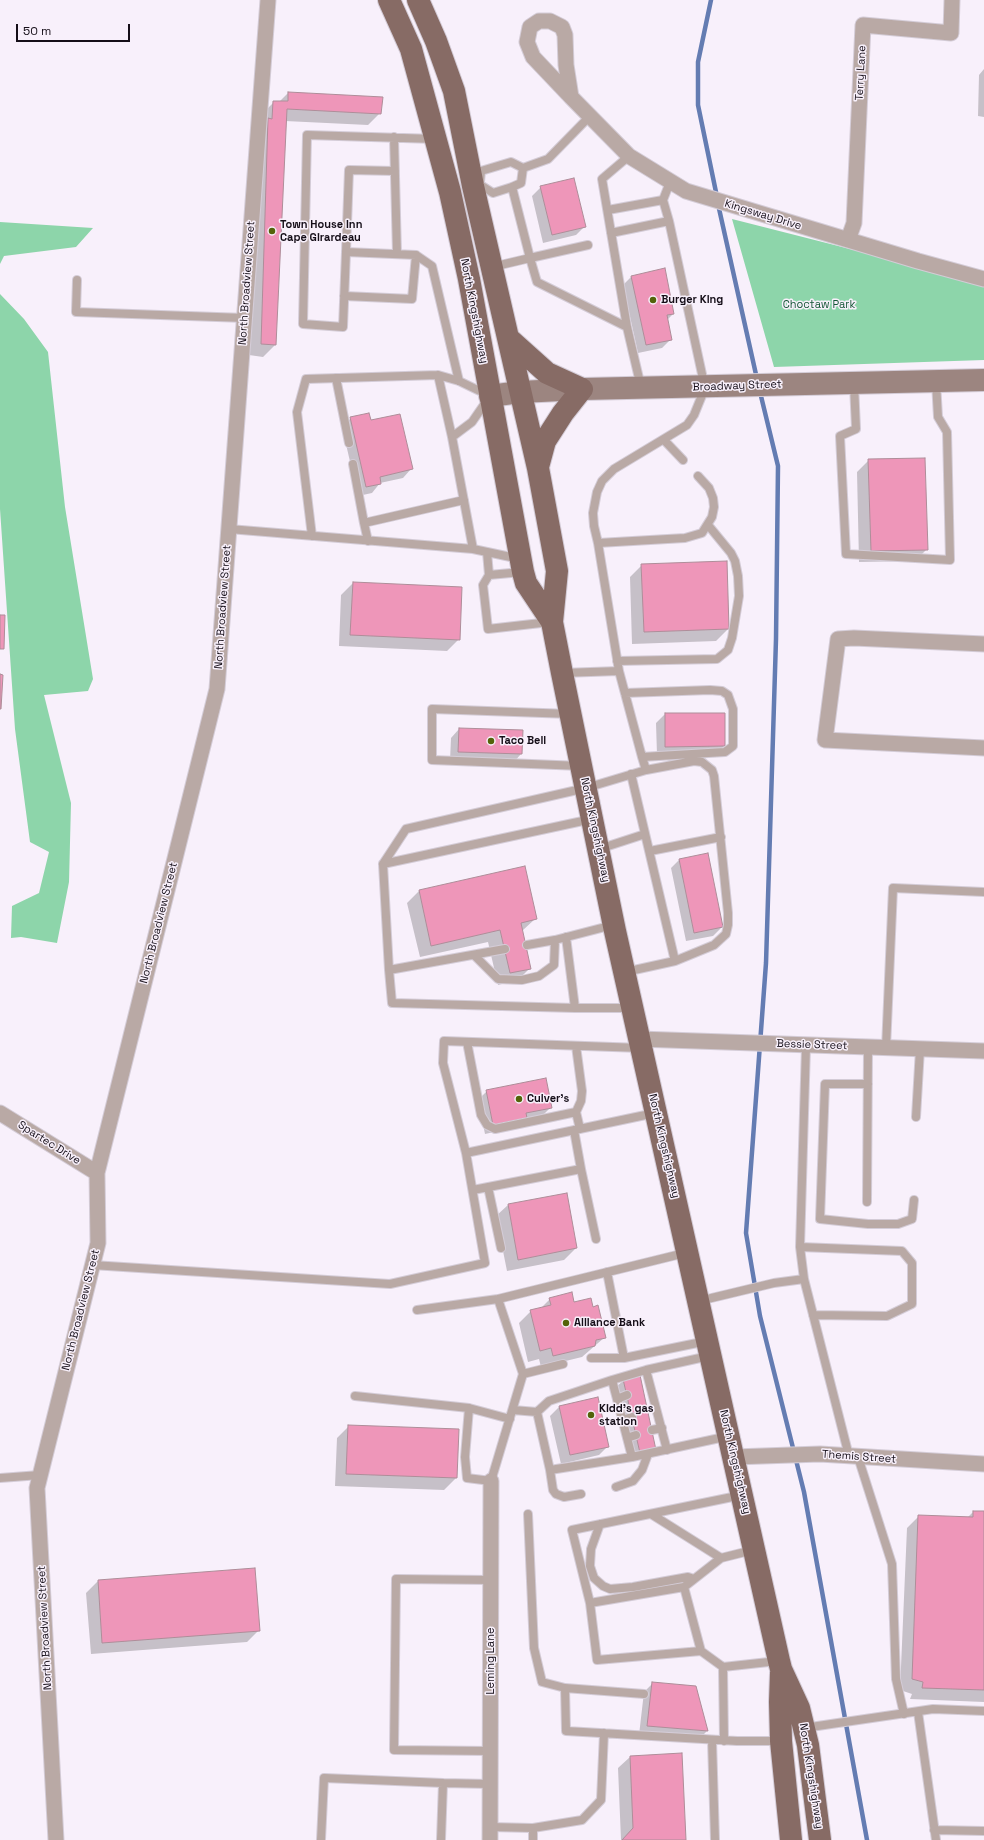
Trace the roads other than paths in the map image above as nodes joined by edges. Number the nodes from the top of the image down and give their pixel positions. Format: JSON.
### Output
{"nodes":[{"id":1,"x":268,"y":0,"type":"edge"},
{"id":2,"x":388,"y":0,"type":"edge"},
{"id":3,"x":418,"y":0,"type":"edge"},
{"id":4,"x":952,"y":0,"type":"edge"},
{"id":5,"x":570,"y":97,"type":"junction"},
{"id":6,"x":590,"y":116,"type":"junction"},
{"id":7,"x":394,"y":137,"type":"junction"},
{"id":8,"x":437,"y":140,"type":"junction"},
{"id":9,"x":629,"y":156,"type":"junction"},
{"id":10,"x":523,"y":168,"type":"junction"},
{"id":11,"x":395,"y":172,"type":"junction"},
{"id":12,"x":670,"y":182,"type":"junction"},
{"id":13,"x":476,"y":185,"type":"junction"},
{"id":14,"x":512,"y":187,"type":"junction"},
{"id":15,"x":663,"y":200,"type":"junction"},
{"id":16,"x":608,"y":210,"type":"junction"},
{"id":17,"x":669,"y":221,"type":"junction"},
{"id":18,"x":611,"y":233,"type":"junction"},
{"id":19,"x":848,"y":240,"type":"junction"},
{"id":20,"x":588,"y":245,"type":"dead end"},
{"id":21,"x":346,"y":252,"type":"junction"},
{"id":22,"x":397,"y":254,"type":"junction"},
{"id":23,"x":416,"y":255,"type":"junction"},
{"id":24,"x":530,"y":258,"type":"junction"},
{"id":25,"x":491,"y":267,"type":"junction"},
{"id":26,"x":984,"y":279,"type":"edge"},
{"id":27,"x":77,"y":280,"type":"dead end"},
{"id":28,"x":344,"y":296,"type":"junction"},
{"id":29,"x":244,"y":318,"type":"junction"},
{"id":30,"x":627,"y":328,"type":"junction"},
{"id":31,"x":508,"y":338,"type":"junction"},
{"id":32,"x":438,"y":375,"type":"junction"},
{"id":33,"x":336,"y":378,"type":"junction"},
{"id":34,"x":984,"y":380,"type":"edge"},
{"id":35,"x":459,"y":381,"type":"junction"},
{"id":36,"x":936,"y":381,"type":"junction"},
{"id":37,"x":854,"y":384,"type":"junction"},
{"id":38,"x":715,"y":388,"type":"junction"},
{"id":39,"x":582,"y":389,"type":"junction"},
{"id":40,"x":641,"y":389,"type":"junction"},
{"id":41,"x":520,"y":392,"type":"junction"},
{"id":42,"x":490,"y":396,"type":"junction"},
{"id":43,"x":452,"y":437,"type":"junction"},
{"id":44,"x":664,"y":440,"type":"junction"},
{"id":45,"x":349,"y":443,"type":"dead end"},
{"id":46,"x":683,"y":460,"type":"dead end"},
{"id":47,"x":353,"y":464,"type":"dead end"},
{"id":48,"x":538,"y":468,"type":"junction"},
{"id":49,"x":698,"y":476,"type":"dead end"},
{"id":50,"x":464,"y":500,"type":"junction"},
{"id":51,"x":364,"y":523,"type":"junction"},
{"id":52,"x":708,"y":525,"type":"junction"},
{"id":53,"x":229,"y":529,"type":"junction"},
{"id":54,"x":312,"y":536,"type":"junction"},
{"id":55,"x":368,"y":541,"type":"junction"},
{"id":56,"x":598,"y":543,"type":"junction"},
{"id":57,"x":473,"y":549,"type":"junction"},
{"id":58,"x":487,"y":552,"type":"junction"},
{"id":59,"x":522,"y":565,"type":"junction"},
{"id":60,"x":489,"y":575,"type":"junction"},
{"id":61,"x":552,"y":622,"type":"junction"},
{"id":62,"x":984,"y":644,"type":"edge"},
{"id":63,"x":617,"y":661,"type":"junction"},
{"id":64,"x":619,"y":671,"type":"junction"},
{"id":65,"x":562,"y":673,"type":"junction"},
{"id":66,"x":626,"y":693,"type":"junction"},
{"id":67,"x":570,"y":714,"type":"junction"},
{"id":68,"x":984,"y":748,"type":"edge"},
{"id":69,"x":642,"y":757,"type":"junction"},
{"id":70,"x":581,"y":766,"type":"junction"},
{"id":71,"x":646,"y":770,"type":"junction"},
{"id":72,"x":631,"y":774,"type":"junction"},
{"id":73,"x":586,"y":788,"type":"junction"},
{"id":74,"x":593,"y":819,"type":"junction"},
{"id":75,"x":645,"y":834,"type":"junction"},
{"id":76,"x":721,"y":837,"type":"junction"},
{"id":77,"x":599,"y":849,"type":"junction"},
{"id":78,"x":650,"y":851,"type":"junction"},
{"id":79,"x":383,"y":864,"type":"junction"},
{"id":80,"x":984,"y":892,"type":"edge"},
{"id":81,"x":614,"y":924,"type":"junction"},
{"id":82,"x":566,"y":937,"type":"junction"},
{"id":83,"x":555,"y":940,"type":"junction"},
{"id":84,"x":526,"y":945,"type":"dead end"},
{"id":85,"x":505,"y":949,"type":"dead end"},
{"id":86,"x":475,"y":956,"type":"junction"},
{"id":87,"x":675,"y":961,"type":"junction"},
{"id":88,"x":389,"y":970,"type":"junction"},
{"id":89,"x":625,"y":972,"type":"junction"},
{"id":90,"x":576,"y":1008,"type":"junction"},
{"id":91,"x":633,"y":1008,"type":"junction"},
{"id":92,"x":467,"y":1042,"type":"junction"},
{"id":93,"x":640,"y":1044,"type":"junction"},
{"id":94,"x":801,"y":1045,"type":"junction"},
{"id":95,"x":576,"y":1046,"type":"junction"},
{"id":96,"x":868,"y":1047,"type":"junction"},
{"id":97,"x":886,"y":1048,"type":"junction"},
{"id":98,"x":920,"y":1049,"type":"junction"},
{"id":99,"x":984,"y":1050,"type":"edge"},
{"id":100,"x":868,"y":1084,"type":"junction"},
{"id":101,"x":576,"y":1112,"type":"junction"},
{"id":102,"x":0,"y":1113,"type":"edge"},
{"id":103,"x":656,"y":1113,"type":"junction"},
{"id":104,"x":916,"y":1117,"type":"dead end"},
{"id":105,"x":577,"y":1130,"type":"junction"},
{"id":106,"x":466,"y":1153,"type":"junction"},
{"id":107,"x":581,"y":1169,"type":"junction"},
{"id":108,"x":97,"y":1173,"type":"junction"},
{"id":109,"x":488,"y":1187,"type":"junction"},
{"id":110,"x":473,"y":1190,"type":"junction"},
{"id":111,"x":914,"y":1200,"type":"dead end"},
{"id":112,"x":867,"y":1202,"type":"dead end"},
{"id":113,"x":596,"y":1240,"type":"dead end"},
{"id":114,"x":800,"y":1247,"type":"junction"},
{"id":115,"x":501,"y":1248,"type":"dead end"},
{"id":116,"x":688,"y":1252,"type":"junction"},
{"id":117,"x":92,"y":1265,"type":"junction"},
{"id":118,"x":607,"y":1272,"type":"junction"},
{"id":119,"x":804,"y":1279,"type":"junction"},
{"id":120,"x":498,"y":1299,"type":"junction"},
{"id":121,"x":698,"y":1301,"type":"junction"},
{"id":122,"x":417,"y":1310,"type":"dead end"},
{"id":123,"x":813,"y":1315,"type":"junction"},
{"id":124,"x":709,"y":1348,"type":"junction"},
{"id":125,"x":591,"y":1358,"type":"dead end"},
{"id":126,"x":624,"y":1358,"type":"junction"},
{"id":127,"x":563,"y":1364,"type":"dead end"},
{"id":128,"x":646,"y":1370,"type":"junction"},
{"id":129,"x":523,"y":1374,"type":"junction"},
{"id":130,"x":612,"y":1380,"type":"junction"},
{"id":131,"x":627,"y":1395,"type":"dead end"},
{"id":132,"x":355,"y":1396,"type":"dead end"},
{"id":133,"x":617,"y":1399,"type":"junction"},
{"id":134,"x":469,"y":1408,"type":"junction"},
{"id":135,"x":513,"y":1410,"type":"junction"},
{"id":136,"x":657,"y":1410,"type":"junction"},
{"id":137,"x":538,"y":1412,"type":"junction"},
{"id":138,"x":648,"y":1412,"type":"dead end"},
{"id":139,"x":632,"y":1417,"type":"dead end"},
{"id":140,"x":510,"y":1420,"type":"junction"},
{"id":141,"x":622,"y":1420,"type":"junction"},
{"id":142,"x":662,"y":1428,"type":"junction"},
{"id":143,"x":652,"y":1430,"type":"dead end"},
{"id":144,"x":636,"y":1435,"type":"dead end"},
{"id":145,"x":627,"y":1438,"type":"junction"},
{"id":146,"x":732,"y":1446,"type":"junction"},
{"id":147,"x":667,"y":1450,"type":"junction"},
{"id":148,"x":648,"y":1454,"type":"junction"},
{"id":149,"x":853,"y":1456,"type":"junction"},
{"id":150,"x":632,"y":1458,"type":"junction"},
{"id":151,"x":984,"y":1464,"type":"edge"},
{"id":152,"x":550,"y":1470,"type":"junction"},
{"id":153,"x":40,"y":1475,"type":"junction"},
{"id":154,"x":0,"y":1478,"type":"edge"},
{"id":155,"x":491,"y":1481,"type":"junction"},
{"id":156,"x":616,"y":1487,"type":"dead end"},
{"id":157,"x":580,"y":1494,"type":"dead end"},
{"id":158,"x":743,"y":1495,"type":"junction"},
{"id":159,"x":528,"y":1514,"type":"dead end"},
{"id":160,"x":651,"y":1514,"type":"junction"},
{"id":161,"x":600,"y":1524,"type":"junction"},
{"id":162,"x":755,"y":1549,"type":"junction"},
{"id":163,"x":721,"y":1558,"type":"junction"},
{"id":164,"x":694,"y":1579,"type":"junction"},
{"id":165,"x":491,"y":1580,"type":"junction"},
{"id":166,"x":684,"y":1587,"type":"junction"},
{"id":167,"x":590,"y":1603,"type":"junction"},
{"id":168,"x":701,"y":1651,"type":"junction"},
{"id":169,"x":780,"y":1665,"type":"junction"},
{"id":170,"x":723,"y":1667,"type":"junction"},
{"id":171,"x":565,"y":1688,"type":"junction"},
{"id":172,"x":644,"y":1694,"type":"dead end"},
{"id":173,"x":984,"y":1711,"type":"edge"},
{"id":174,"x":918,"y":1712,"type":"junction"},
{"id":175,"x":904,"y":1714,"type":"junction"},
{"id":176,"x":804,"y":1728,"type":"junction"},
{"id":177,"x":604,"y":1733,"type":"junction"},
{"id":178,"x":712,"y":1740,"type":"junction"},
{"id":179,"x":724,"y":1741,"type":"junction"},
{"id":180,"x":781,"y":1741,"type":"junction"},
{"id":181,"x":490,"y":1751,"type":"junction"},
{"id":182,"x":443,"y":1783,"type":"junction"},
{"id":183,"x":490,"y":1784,"type":"junction"},
{"id":184,"x":533,"y":1828,"type":"junction"},
{"id":185,"x":934,"y":1830,"type":"junction"},
{"id":186,"x":984,"y":1832,"type":"edge"},
{"id":187,"x":490,"y":1834,"type":"edge"},
{"id":188,"x":56,"y":1840,"type":"edge"},
{"id":189,"x":321,"y":1840,"type":"edge"},
{"id":190,"x":441,"y":1840,"type":"edge"},
{"id":191,"x":533,"y":1840,"type":"edge"},
{"id":192,"x":714,"y":1840,"type":"edge"},
{"id":193,"x":791,"y":1840,"type":"edge"},
{"id":194,"x":820,"y":1840,"type":"edge"},
{"id":195,"x":936,"y":1840,"type":"edge"}],
"edges":[{"from":1,"to":29,"type":"street","name":"North Broadview Street"},
{"from":2,"to":8,"type":"main road","name":"North Kingshighway"},
{"from":3,"to":13,"type":"main road","name":"North Kingshighway"},
{"from":4,"to":19,"type":"street","name":"Terry Lane"},
{"from":5,"to":5,"type":"street","name":"Kingsway Drive"},
{"from":5,"to":6,"type":"street","name":"Kingsway Drive"},
{"from":6,"to":9,"type":"street","name":"Kingsway Drive"},
{"from":6,"to":10,"type":"lane"},
{"from":7,"to":8,"type":"lane"},
{"from":7,"to":11,"type":"lane"},
{"from":7,"to":28,"type":"lane"},
{"from":8,"to":42,"type":"main road","name":"North Kingshighway"},
{"from":9,"to":12,"type":"street","name":"Kingsway Drive"},
{"from":9,"to":16,"type":"lane"},
{"from":10,"to":13,"type":"lane"},
{"from":10,"to":14,"type":"lane"},
{"from":11,"to":21,"type":"lane"},
{"from":11,"to":22,"type":"lane"},
{"from":12,"to":15,"type":"lane"},
{"from":12,"to":19,"type":"street","name":"Kingsway Drive"},
{"from":13,"to":14,"type":"lane"},
{"from":13,"to":25,"type":"main road","name":"North Kingshighway"},
{"from":14,"to":24,"type":"lane"},
{"from":15,"to":16,"type":"lane"},
{"from":15,"to":17,"type":"lane"},
{"from":16,"to":18,"type":"lane"},
{"from":17,"to":18,"type":"lane"},
{"from":17,"to":38,"type":"lane"},
{"from":18,"to":30,"type":"lane"},
{"from":19,"to":26,"type":"street","name":"Kingsway Drive"},
{"from":20,"to":24,"type":"lane"},
{"from":21,"to":22,"type":"lane"},
{"from":21,"to":28,"type":"lane"},
{"from":22,"to":23,"type":"lane"},
{"from":23,"to":28,"type":"lane"},
{"from":23,"to":35,"type":"lane"},
{"from":24,"to":25,"type":"lane"},
{"from":24,"to":30,"type":"lane"},
{"from":25,"to":31,"type":"main road","name":"North Kingshighway"},
{"from":27,"to":29,"type":"lane"},
{"from":29,"to":53,"type":"street","name":"North Broadview Street"},
{"from":30,"to":40,"type":"lane"},
{"from":31,"to":39,"type":"main road"},
{"from":31,"to":41,"type":"main road","name":"North Kingshighway"},
{"from":32,"to":33,"type":"lane"},
{"from":32,"to":35,"type":"lane"},
{"from":32,"to":43,"type":"lane"},
{"from":33,"to":45,"type":"lane"},
{"from":33,"to":54,"type":"lane"},
{"from":34,"to":36,"type":"main road","name":"Broadway Street"},
{"from":35,"to":42,"type":"lane"},
{"from":36,"to":37,"type":"main road","name":"Broadway Street"},
{"from":36,"to":37,"type":"lane"},
{"from":37,"to":38,"type":"main road","name":"Broadway Street"},
{"from":38,"to":40,"type":"main road","name":"Broadway Street"},
{"from":38,"to":44,"type":"lane"},
{"from":39,"to":40,"type":"main road","name":"Broadway Street"},
{"from":39,"to":41,"type":"main road","name":"Broadway Street"},
{"from":39,"to":48,"type":"main road"},
{"from":41,"to":42,"type":"main road","name":"Broadway Street"},
{"from":41,"to":48,"type":"main road","name":"North Kingshighway"},
{"from":42,"to":43,"type":"lane"},
{"from":42,"to":59,"type":"main road","name":"North Kingshighway"},
{"from":43,"to":50,"type":"lane"},
{"from":44,"to":46,"type":"lane"},
{"from":44,"to":56,"type":"lane"},
{"from":47,"to":51,"type":"lane"},
{"from":48,"to":61,"type":"main road","name":"North Kingshighway"},
{"from":49,"to":52,"type":"lane"},
{"from":50,"to":51,"type":"lane"},
{"from":50,"to":57,"type":"lane"},
{"from":51,"to":55,"type":"lane"},
{"from":52,"to":56,"type":"lane"},
{"from":52,"to":63,"type":"lane"},
{"from":53,"to":54,"type":"lane"},
{"from":53,"to":108,"type":"street","name":"North Broadview Street"},
{"from":54,"to":55,"type":"lane"},
{"from":55,"to":57,"type":"lane"},
{"from":56,"to":63,"type":"lane"},
{"from":57,"to":58,"type":"lane"},
{"from":58,"to":59,"type":"lane"},
{"from":58,"to":60,"type":"lane"},
{"from":59,"to":60,"type":"lane"},
{"from":59,"to":61,"type":"main road","name":"North Kingshighway"},
{"from":60,"to":61,"type":"lane"},
{"from":61,"to":65,"type":"main road","name":"North Kingshighway"},
{"from":62,"to":68,"type":"street"},
{"from":63,"to":64,"type":"lane"},
{"from":64,"to":65,"type":"lane"},
{"from":64,"to":66,"type":"lane"},
{"from":65,"to":67,"type":"main road","name":"North Kingshighway"},
{"from":66,"to":69,"type":"lane"},
{"from":66,"to":69,"type":"lane"},
{"from":67,"to":70,"type":"main road","name":"North Kingshighway"},
{"from":67,"to":70,"type":"lane"},
{"from":69,"to":71,"type":"lane"},
{"from":70,"to":73,"type":"main road","name":"North Kingshighway"},
{"from":71,"to":72,"type":"lane"},
{"from":71,"to":76,"type":"lane"},
{"from":72,"to":73,"type":"lane"},
{"from":72,"to":75,"type":"lane"},
{"from":73,"to":74,"type":"main road","name":"North Kingshighway"},
{"from":73,"to":79,"type":"lane"},
{"from":74,"to":77,"type":"main road","name":"North Kingshighway"},
{"from":74,"to":79,"type":"lane"},
{"from":75,"to":77,"type":"lane"},
{"from":75,"to":78,"type":"lane"},
{"from":76,"to":78,"type":"lane"},
{"from":76,"to":87,"type":"lane"},
{"from":77,"to":81,"type":"main road","name":"North Kingshighway"},
{"from":78,"to":87,"type":"lane"},
{"from":79,"to":88,"type":"lane"},
{"from":80,"to":97,"type":"lane"},
{"from":81,"to":82,"type":"lane"},
{"from":81,"to":89,"type":"main road","name":"North Kingshighway"},
{"from":82,"to":83,"type":"lane"},
{"from":82,"to":90,"type":"lane"},
{"from":83,"to":84,"type":"lane"},
{"from":83,"to":86,"type":"lane"},
{"from":85,"to":86,"type":"lane"},
{"from":86,"to":88,"type":"lane"},
{"from":87,"to":89,"type":"lane"},
{"from":88,"to":90,"type":"lane"},
{"from":89,"to":91,"type":"main road","name":"North Kingshighway"},
{"from":90,"to":91,"type":"lane"},
{"from":91,"to":93,"type":"main road","name":"North Kingshighway"},
{"from":92,"to":95,"type":"lane"},
{"from":92,"to":101,"type":"lane"},
{"from":92,"to":106,"type":"lane"},
{"from":93,"to":94,"type":"street","name":"Bessie Street"},
{"from":93,"to":95,"type":"lane"},
{"from":93,"to":103,"type":"main road","name":"North Kingshighway"},
{"from":94,"to":96,"type":"street","name":"Bessie Street"},
{"from":94,"to":114,"type":"lane"},
{"from":95,"to":101,"type":"lane"},
{"from":96,"to":97,"type":"street","name":"Bessie Street"},
{"from":96,"to":100,"type":"lane"},
{"from":97,"to":98,"type":"street","name":"Bessie Street"},
{"from":98,"to":99,"type":"street","name":"Bessie Street"},
{"from":98,"to":104,"type":"lane"},
{"from":100,"to":111,"type":"lane"},
{"from":100,"to":112,"type":"lane"},
{"from":101,"to":105,"type":"lane"},
{"from":102,"to":108,"type":"street","name":"Spartec Drive"},
{"from":103,"to":105,"type":"lane"},
{"from":103,"to":116,"type":"main road","name":"North Kingshighway"},
{"from":105,"to":106,"type":"lane"},
{"from":105,"to":107,"type":"lane"},
{"from":106,"to":110,"type":"lane"},
{"from":107,"to":109,"type":"lane"},
{"from":107,"to":113,"type":"lane"},
{"from":108,"to":117,"type":"street","name":"North Broadview Street"},
{"from":109,"to":110,"type":"lane"},
{"from":109,"to":115,"type":"lane"},
{"from":110,"to":117,"type":"lane"},
{"from":114,"to":119,"type":"lane"},
{"from":114,"to":123,"type":"lane"},
{"from":116,"to":118,"type":"lane"},
{"from":116,"to":121,"type":"main road","name":"North Kingshighway"},
{"from":117,"to":153,"type":"street","name":"North Broadview Street"},
{"from":118,"to":120,"type":"lane"},
{"from":118,"to":126,"type":"lane"},
{"from":119,"to":121,"type":"lane"},
{"from":119,"to":123,"type":"lane"},
{"from":120,"to":122,"type":"lane"},
{"from":120,"to":129,"type":"lane"},
{"from":121,"to":124,"type":"main road","name":"North Kingshighway"},
{"from":123,"to":149,"type":"lane"},
{"from":124,"to":126,"type":"lane"},
{"from":124,"to":128,"type":"lane"},
{"from":124,"to":146,"type":"main road","name":"North Kingshighway"},
{"from":125,"to":126,"type":"lane"},
{"from":127,"to":129,"type":"lane"},
{"from":128,"to":130,"type":"lane"},
{"from":128,"to":136,"type":"lane"},
{"from":129,"to":135,"type":"lane"},
{"from":130,"to":133,"type":"lane"},
{"from":130,"to":137,"type":"lane"},
{"from":131,"to":133,"type":"lane"},
{"from":132,"to":134,"type":"lane"},
{"from":133,"to":141,"type":"lane"},
{"from":134,"to":140,"type":"lane"},
{"from":134,"to":155,"type":"lane"},
{"from":135,"to":137,"type":"lane"},
{"from":135,"to":140,"type":"lane"},
{"from":136,"to":138,"type":"lane"},
{"from":136,"to":142,"type":"lane"},
{"from":137,"to":152,"type":"lane"},
{"from":139,"to":141,"type":"lane"},
{"from":140,"to":155,"type":"lane"},
{"from":141,"to":145,"type":"lane"},
{"from":142,"to":143,"type":"lane"},
{"from":142,"to":147,"type":"lane"},
{"from":144,"to":145,"type":"lane"},
{"from":145,"to":150,"type":"lane"},
{"from":146,"to":147,"type":"lane"},
{"from":146,"to":149,"type":"street","name":"Themis Street"},
{"from":146,"to":158,"type":"main road","name":"North Kingshighway"},
{"from":147,"to":148,"type":"lane"},
{"from":148,"to":150,"type":"lane"},
{"from":148,"to":156,"type":"lane"},
{"from":149,"to":151,"type":"street","name":"Themis Street"},
{"from":149,"to":175,"type":"lane"},
{"from":150,"to":152,"type":"lane"},
{"from":152,"to":157,"type":"lane"},
{"from":153,"to":154,"type":"lane"},
{"from":153,"to":188,"type":"street","name":"North Broadview Street"},
{"from":155,"to":165,"type":"street","name":"Leming Lane"},
{"from":158,"to":160,"type":"lane"},
{"from":158,"to":162,"type":"main road","name":"North Kingshighway"},
{"from":159,"to":171,"type":"lane"},
{"from":160,"to":161,"type":"lane"},
{"from":160,"to":163,"type":"lane"},
{"from":161,"to":164,"type":"lane"},
{"from":161,"to":167,"type":"lane"},
{"from":162,"to":163,"type":"lane"},
{"from":162,"to":169,"type":"main road","name":"North Kingshighway"},
{"from":163,"to":164,"type":"lane"},
{"from":164,"to":166,"type":"lane"},
{"from":165,"to":181,"type":"street","name":"Leming Lane"},
{"from":165,"to":181,"type":"lane"},
{"from":166,"to":167,"type":"lane"},
{"from":166,"to":168,"type":"lane"},
{"from":167,"to":168,"type":"lane"},
{"from":168,"to":170,"type":"lane"},
{"from":169,"to":170,"type":"lane"},
{"from":169,"to":176,"type":"main road","name":"North Kingshighway"},
{"from":169,"to":180,"type":"main road","name":"North Kingshighway"},
{"from":170,"to":179,"type":"lane"},
{"from":171,"to":172,"type":"lane"},
{"from":171,"to":177,"type":"lane"},
{"from":173,"to":174,"type":"lane"},
{"from":174,"to":175,"type":"lane"},
{"from":174,"to":185,"type":"lane"},
{"from":175,"to":176,"type":"lane"},
{"from":176,"to":194,"type":"main road","name":"North Kingshighway"},
{"from":177,"to":178,"type":"lane"},
{"from":177,"to":184,"type":"lane"},
{"from":178,"to":179,"type":"lane"},
{"from":178,"to":192,"type":"lane"},
{"from":179,"to":180,"type":"lane"},
{"from":180,"to":193,"type":"main road","name":"North Kingshighway"},
{"from":181,"to":183,"type":"street","name":"Leming Lane"},
{"from":182,"to":183,"type":"lane"},
{"from":182,"to":189,"type":"lane"},
{"from":182,"to":190,"type":"lane"},
{"from":183,"to":187,"type":"street","name":"Leming Lane"},
{"from":184,"to":187,"type":"lane"},
{"from":184,"to":191,"type":"lane"},
{"from":185,"to":186,"type":"lane"},
{"from":185,"to":195,"type":"lane"}]}
